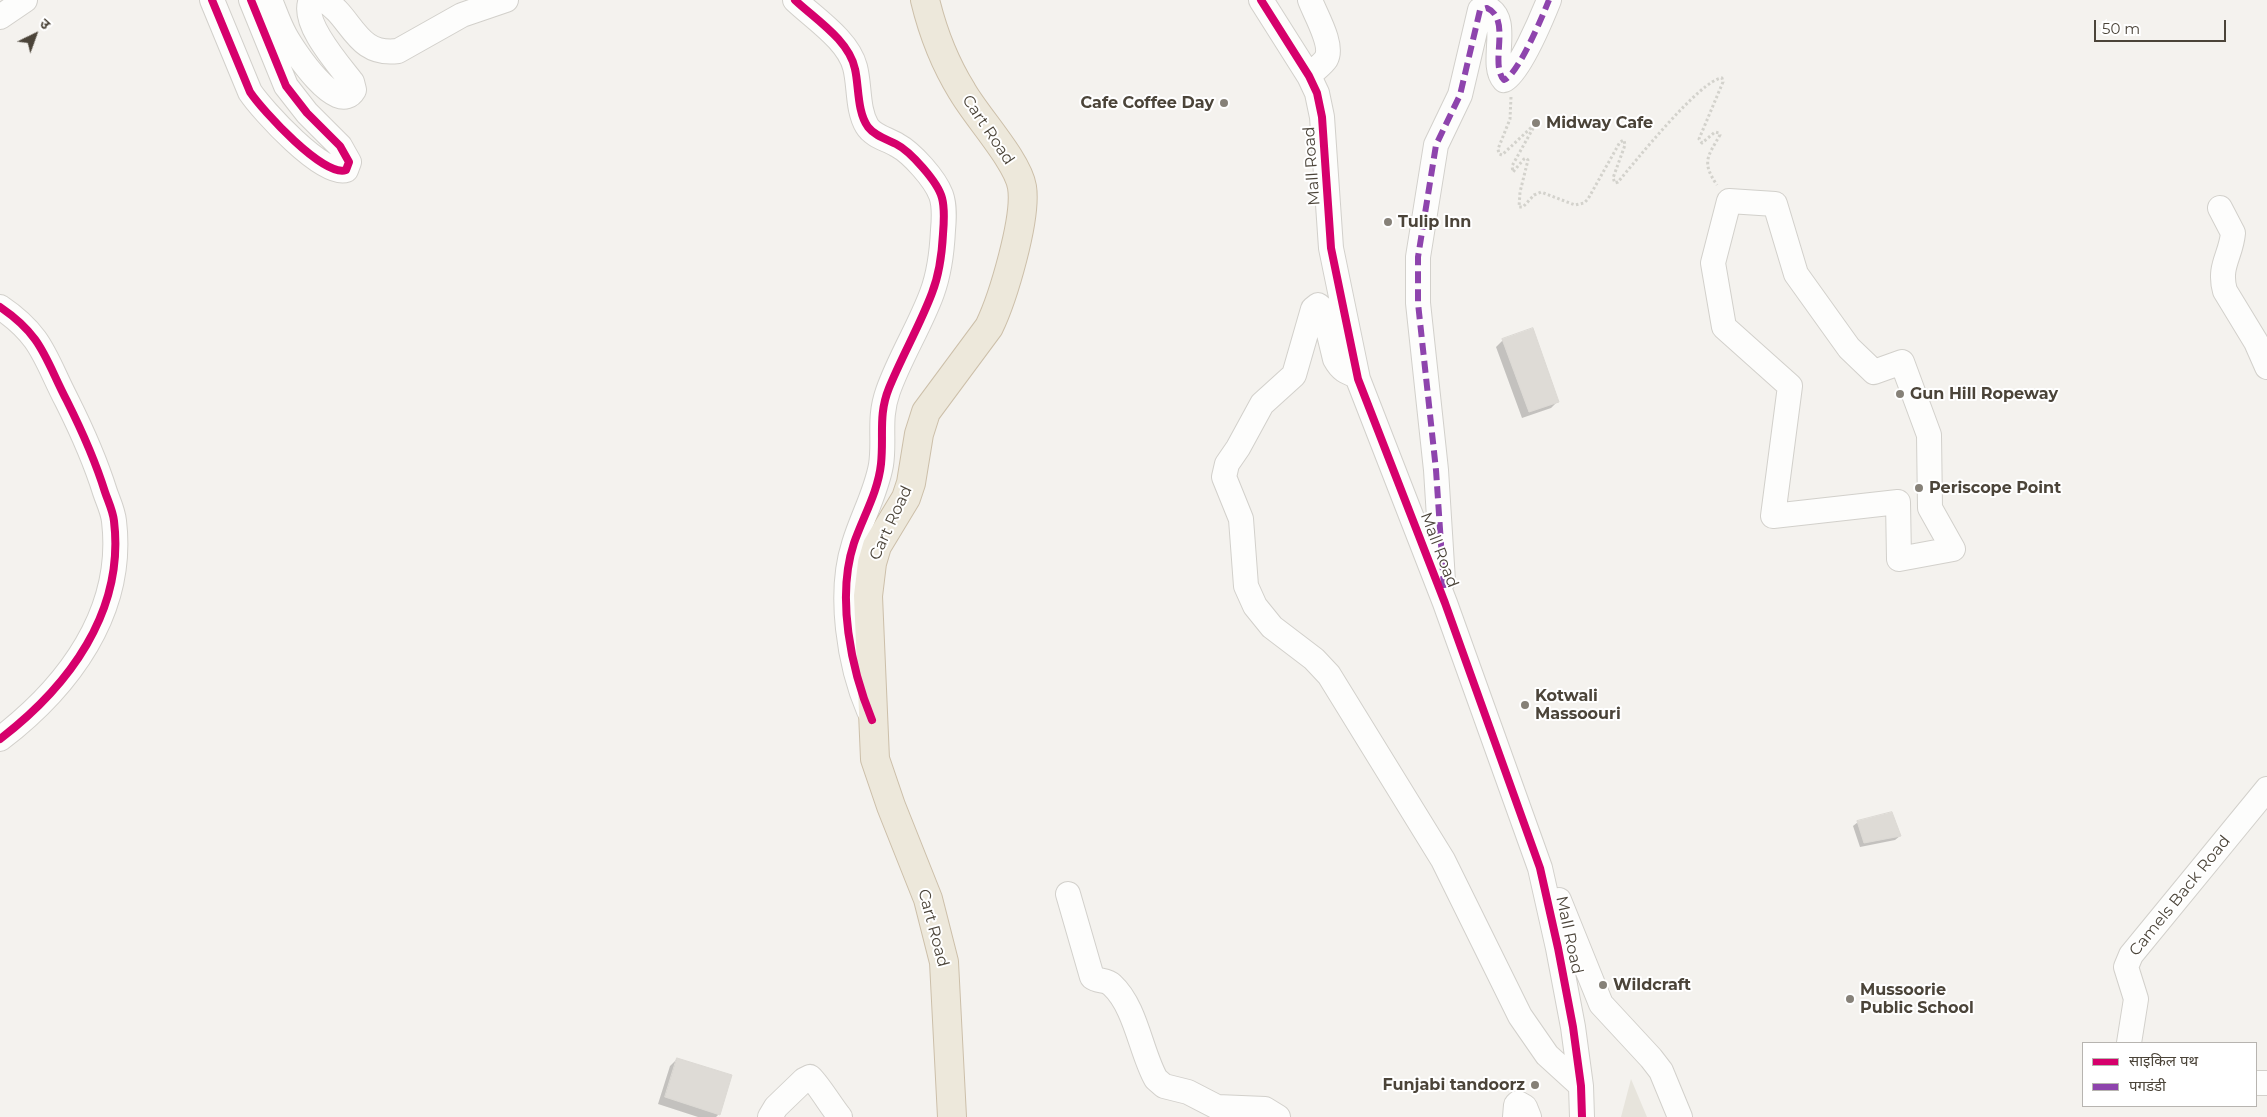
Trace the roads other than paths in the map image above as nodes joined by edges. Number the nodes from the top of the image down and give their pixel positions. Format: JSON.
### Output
{"nodes":[{"id":1,"x":25,"y":0,"type":"edge"},
{"id":2,"x":212,"y":0,"type":"edge"},
{"id":3,"x":252,"y":0,"type":"edge"},
{"id":4,"x":270,"y":0,"type":"edge"},
{"id":5,"x":311,"y":0,"type":"edge"},
{"id":6,"x":323,"y":0,"type":"edge"},
{"id":7,"x":506,"y":0,"type":"edge"},
{"id":8,"x":795,"y":0,"type":"edge"},
{"id":9,"x":925,"y":0,"type":"edge"},
{"id":10,"x":1261,"y":0,"type":"edge"},
{"id":11,"x":1310,"y":0,"type":"edge"},
{"id":12,"x":1549,"y":0,"type":"edge"},
{"id":13,"x":0,"y":18,"type":"edge"},
{"id":14,"x":1309,"y":76,"type":"junction"},
{"id":15,"x":1729,"y":201,"type":"joint"},
{"id":16,"x":2220,"y":208,"type":"dead end"},
{"id":17,"x":0,"y":307,"type":"edge"},
{"id":18,"x":2267,"y":367,"type":"edge"},
{"id":19,"x":1357,"y":376,"type":"junction"},
{"id":20,"x":1445,"y":603,"type":"junction"},
{"id":21,"x":872,"y":720,"type":"junction"},
{"id":22,"x":0,"y":739,"type":"edge"},
{"id":23,"x":2267,"y":789,"type":"edge"},
{"id":24,"x":1540,"y":868,"type":"junction"},
{"id":25,"x":1068,"y":894,"type":"dead end"},
{"id":26,"x":2129,"y":1042,"type":"edge"},
{"id":27,"x":1581,"y":1086,"type":"junction"},
{"id":28,"x":770,"y":1117,"type":"edge"},
{"id":29,"x":840,"y":1117,"type":"edge"},
{"id":30,"x":952,"y":1117,"type":"edge"},
{"id":31,"x":1278,"y":1117,"type":"edge"},
{"id":32,"x":1515,"y":1117,"type":"edge"},
{"id":33,"x":1529,"y":1117,"type":"edge"},
{"id":34,"x":1582,"y":1117,"type":"edge"},
{"id":35,"x":1680,"y":1117,"type":"edge"}],
"edges":[{"from":1,"to":13,"type":"street"},
{"from":2,"to":3,"type":"street"},
{"from":4,"to":5,"type":"street"},
{"from":6,"to":7,"type":"street"},
{"from":8,"to":21,"type":"street"},
{"from":9,"to":21,"type":"highway","name":"Cart Road"},
{"from":10,"to":14,"type":"street","name":"Mall Road"},
{"from":11,"to":14,"type":"street"},
{"from":12,"to":20,"type":"street"},
{"from":14,"to":19,"type":"street","name":"Mall Road"},
{"from":15,"to":15,"type":"street"},
{"from":16,"to":18,"type":"street"},
{"from":17,"to":22,"type":"street"},
{"from":19,"to":20,"type":"street","name":"Mall Road"},
{"from":19,"to":27,"type":"street"},
{"from":20,"to":24,"type":"street","name":"Mall Road"},
{"from":21,"to":30,"type":"highway","name":"Cart Road"},
{"from":23,"to":26,"type":"street","name":"Camels Back Road"},
{"from":24,"to":27,"type":"street","name":"Mall Road"},
{"from":24,"to":35,"type":"street"},
{"from":25,"to":31,"type":"street"},
{"from":27,"to":34,"type":"street","name":"Mall Road"},
{"from":28,"to":29,"type":"street"},
{"from":32,"to":33,"type":"street"}]}
